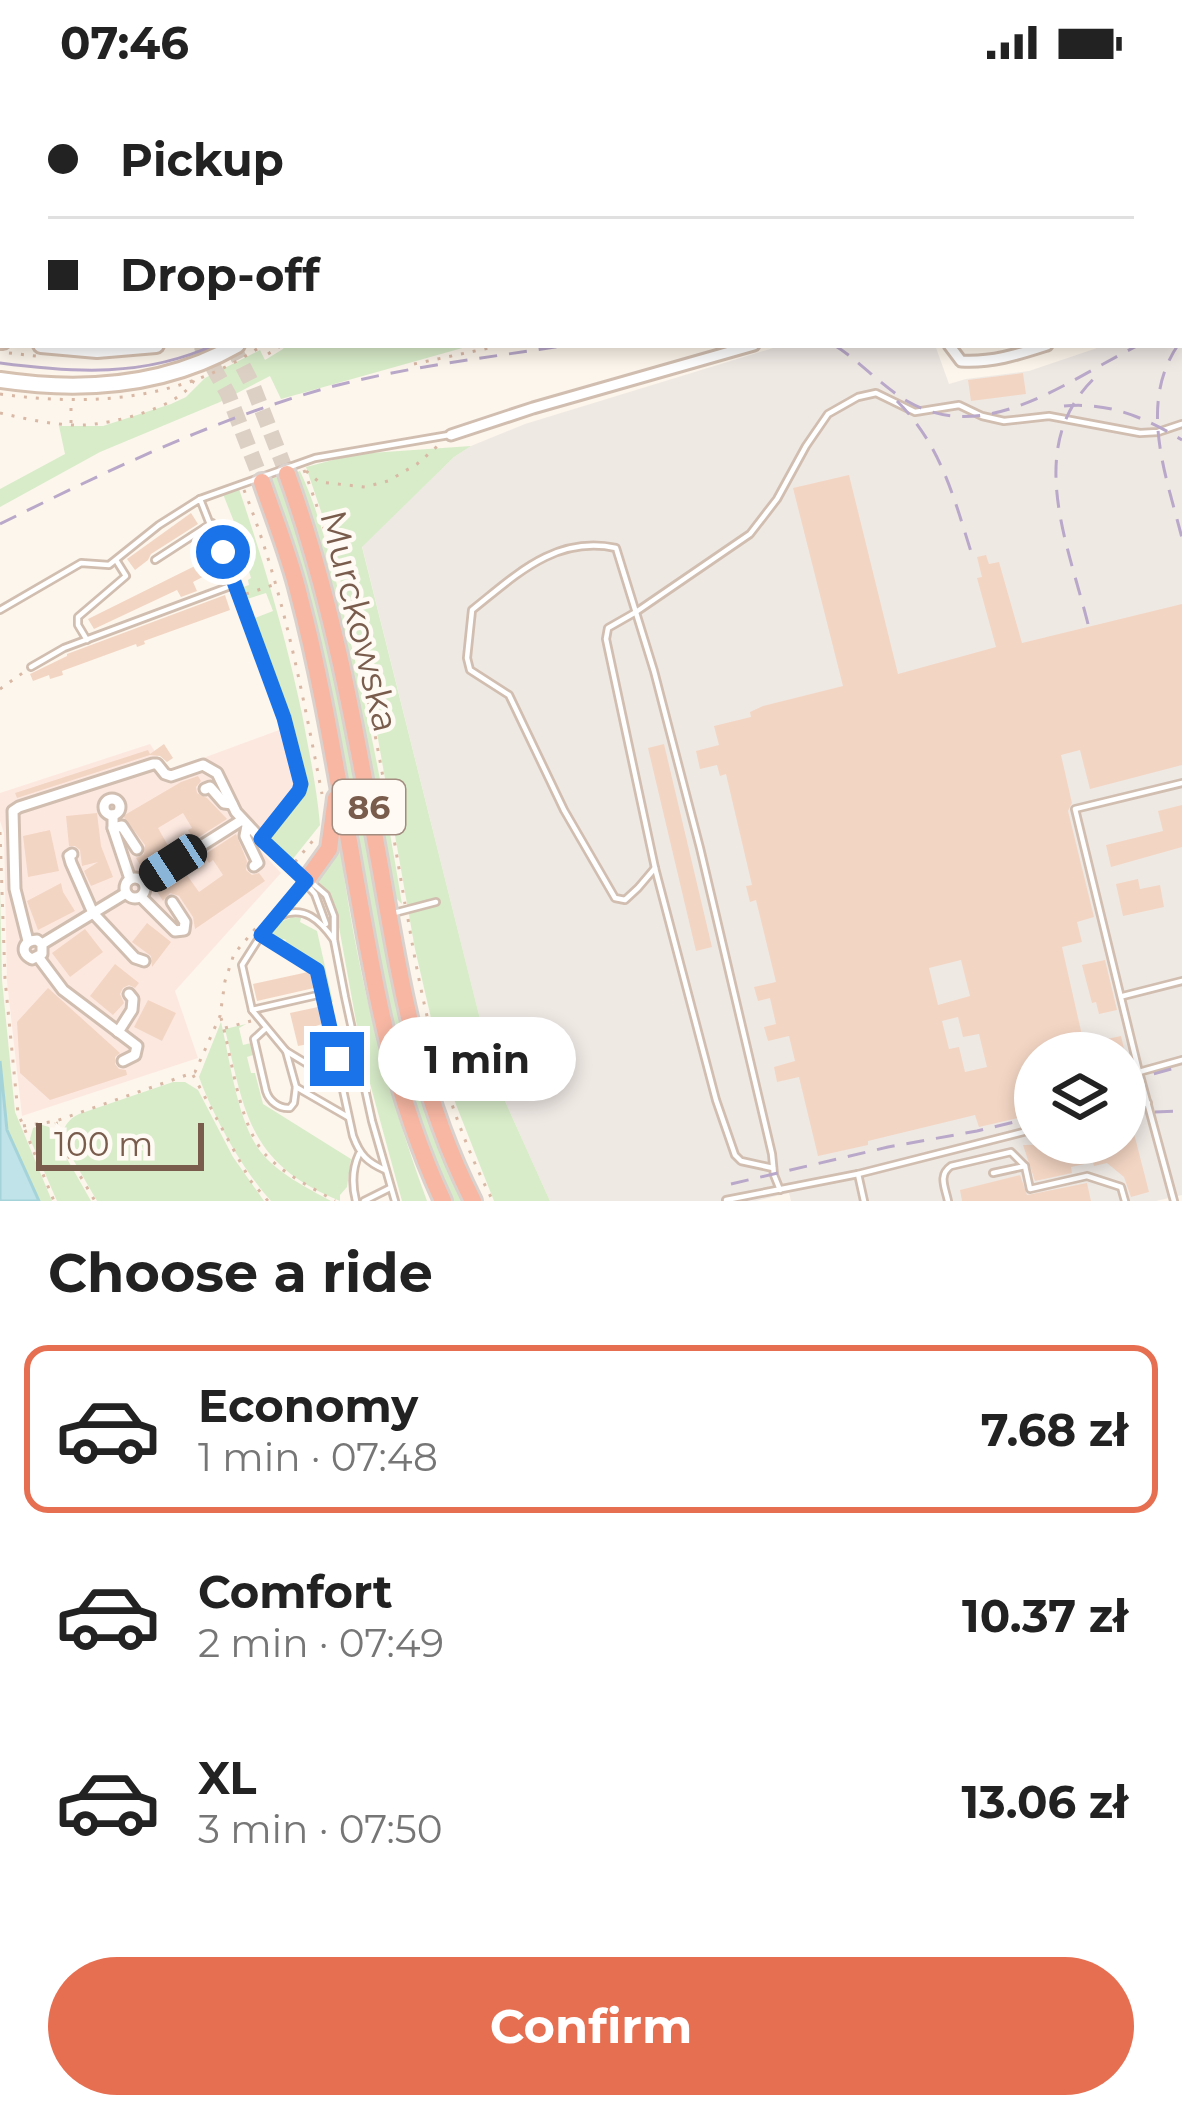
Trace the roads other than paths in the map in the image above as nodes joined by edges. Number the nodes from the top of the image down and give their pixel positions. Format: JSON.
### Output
{"nodes":[{"id":1,"x":130,"y":348,"type":"edge"},
{"id":2,"x":230,"y":348,"type":"edge"},
{"id":3,"x":743,"y":348,"type":"edge"},
{"id":4,"x":951,"y":348,"type":"edge"},
{"id":5,"x":1040,"y":348,"type":"edge"},
{"id":6,"x":45,"y":351,"type":"edge"},
{"id":7,"x":0,"y":380,"type":"edge"},
{"id":8,"x":1182,"y":424,"type":"edge"},
{"id":9,"x":451,"y":435,"type":"joint"},
{"id":10,"x":287,"y":474,"type":"tunnel mouth"},
{"id":11,"x":252,"y":485,"type":"tunnel mouth"},
{"id":12,"x":200,"y":499,"type":"junction"},
{"id":13,"x":212,"y":523,"type":"junction"},
{"id":14,"x":116,"y":560,"type":"junction"},
{"id":15,"x":155,"y":560,"type":"dead end"},
{"id":16,"x":233,"y":585,"type":"junction"},
{"id":17,"x":0,"y":610,"type":"edge"},
{"id":18,"x":636,"y":612,"type":"junction"},
{"id":19,"x":87,"y":640,"type":"junction"},
{"id":20,"x":31,"y":668,"type":"road end"},
{"id":21,"x":99,"y":782,"type":"junction"},
{"id":22,"x":1182,"y":782,"type":"edge"},
{"id":23,"x":338,"y":785,"type":"junction"},
{"id":24,"x":205,"y":789,"type":"dead end"},
{"id":25,"x":232,"y":804,"type":"junction"},
{"id":26,"x":245,"y":823,"type":"junction"},
{"id":27,"x":113,"y":828,"type":"junction"},
{"id":28,"x":261,"y":839,"type":"junction"},
{"id":29,"x":137,"y":849,"type":"dead end"},
{"id":30,"x":72,"y":854,"type":"dead end"},
{"id":31,"x":254,"y":866,"type":"dead end"},
{"id":32,"x":655,"y":868,"type":"junction"},
{"id":33,"x":130,"y":879,"type":"junction"},
{"id":34,"x":306,"y":881,"type":"junction"},
{"id":35,"x":144,"y":882,"type":"junction"},
{"id":36,"x":126,"y":893,"type":"junction"},
{"id":37,"x":140,"y":896,"type":"junction"},
{"id":38,"x":172,"y":902,"type":"dead end"},
{"id":39,"x":436,"y":902,"type":"dead end"},
{"id":40,"x":397,"y":912,"type":"junction"},
{"id":41,"x":93,"y":913,"type":"junction"},
{"id":42,"x":273,"y":920,"type":"junction"},
{"id":43,"x":261,"y":935,"type":"junction"},
{"id":44,"x":334,"y":940,"type":"junction"},
{"id":45,"x":28,"y":941,"type":"junction"},
{"id":46,"x":42,"y":944,"type":"junction"},
{"id":47,"x":39,"y":958,"type":"junction"},
{"id":48,"x":144,"y":961,"type":"dead end"},
{"id":49,"x":1182,"y":981,"type":"edge"},
{"id":50,"x":129,"y":994,"type":"dead end"},
{"id":51,"x":322,"y":994,"type":"junction"},
{"id":52,"x":1123,"y":996,"type":"junction"},
{"id":53,"x":252,"y":1010,"type":"junction"},
{"id":54,"x":266,"y":1028,"type":"junction"},
{"id":55,"x":118,"y":1032,"type":"junction"},
{"id":56,"x":1131,"y":1032,"type":"edge"},
{"id":57,"x":286,"y":1051,"type":"junction"},
{"id":58,"x":1182,"y":1060,"type":"edge"},
{"id":59,"x":123,"y":1061,"type":"dead end"},
{"id":60,"x":1146,"y":1070,"type":"edge"},
{"id":61,"x":342,"y":1085,"type":"junction"},
{"id":62,"x":296,"y":1087,"type":"junction"},
{"id":63,"x":1146,"y":1096,"type":"edge"},
{"id":64,"x":1148,"y":1103,"type":"joint"},
{"id":65,"x":348,"y":1117,"type":"junction"},
{"id":66,"x":1014,"y":1134,"type":"edge"},
{"id":67,"x":359,"y":1154,"type":"junction"},
{"id":68,"x":1025,"y":1166,"type":"junction"},
{"id":69,"x":773,"y":1168,"type":"junction"},
{"id":70,"x":386,"y":1170,"type":"junction"},
{"id":71,"x":858,"y":1174,"type":"junction"},
{"id":72,"x":993,"y":1174,"type":"dead end"},
{"id":73,"x":391,"y":1188,"type":"junction"},
{"id":74,"x":780,"y":1190,"type":"junction"},
{"id":75,"x":726,"y":1200,"type":"edge"},
{"id":76,"x":360,"y":1201,"type":"edge"},
{"id":77,"x":394,"y":1201,"type":"edge"},
{"id":78,"x":443,"y":1201,"type":"edge"},
{"id":79,"x":473,"y":1201,"type":"edge"},
{"id":80,"x":864,"y":1201,"type":"edge"},
{"id":81,"x":948,"y":1201,"type":"edge"},
{"id":82,"x":1125,"y":1201,"type":"edge"},
{"id":83,"x":1174,"y":1201,"type":"edge"}],
"edges":[{"from":1,"to":6,"type":"street"},
{"from":2,"to":7,"type":"street"},
{"from":3,"to":9,"type":"street"},
{"from":4,"to":5,"type":"street"},
{"from":8,"to":18,"type":"lane"},
{"from":9,"to":12,"type":"lane"},
{"from":10,"to":40,"type":"highway","name":"Murckowska","number":"86"},
{"from":11,"to":23,"type":"highway","name":"Murckowska","number":"86"},
{"from":12,"to":13,"type":"lane"},
{"from":12,"to":14,"type":"lane"},
{"from":13,"to":15,"type":"lane"},
{"from":13,"to":16,"type":"lane"},
{"from":14,"to":17,"type":"lane"},
{"from":14,"to":19,"type":"lane"},
{"from":16,"to":19,"type":"lane"},
{"from":16,"to":28,"type":"lane"},
{"from":18,"to":32,"type":"lane"},
{"from":18,"to":32,"type":"lane"},
{"from":18,"to":69,"type":"lane"},
{"from":19,"to":20,"type":"lane"},
{"from":21,"to":25,"type":"street"},
{"from":21,"to":27,"type":"street"},
{"from":21,"to":45,"type":"street"},
{"from":22,"to":52,"type":"lane"},
{"from":23,"to":34,"type":"highway"},
{"from":23,"to":78,"type":"highway","name":"Murckowska","number":"86"},
{"from":24,"to":25,"type":"street"},
{"from":25,"to":26,"type":"street"},
{"from":26,"to":28,"type":"street"},
{"from":26,"to":31,"type":"street"},
{"from":26,"to":35,"type":"street"},
{"from":27,"to":29,"type":"street"},
{"from":27,"to":33,"type":"street"},
{"from":28,"to":34,"type":"lane"},
{"from":30,"to":41,"type":"street"},
{"from":32,"to":69,"type":"lane"},
{"from":33,"to":35,"type":"street"},
{"from":33,"to":36,"type":"street"},
{"from":34,"to":42,"type":"lane"},
{"from":34,"to":44,"type":"lane"},
{"from":34,"to":44,"type":"lane"},
{"from":35,"to":37,"type":"street"},
{"from":36,"to":37,"type":"street"},
{"from":36,"to":41,"type":"street"},
{"from":37,"to":38,"type":"street"},
{"from":39,"to":40,"type":"lane"},
{"from":40,"to":79,"type":"highway","name":"Murckowska","number":"86"},
{"from":41,"to":46,"type":"street"},
{"from":41,"to":48,"type":"street"},
{"from":42,"to":43,"type":"lane"},
{"from":42,"to":44,"type":"lane"},
{"from":43,"to":51,"type":"lane"},
{"from":43,"to":53,"type":"lane"},
{"from":44,"to":70,"type":"lane"},
{"from":45,"to":46,"type":"street"},
{"from":45,"to":47,"type":"street"},
{"from":46,"to":47,"type":"street"},
{"from":47,"to":55,"type":"street"},
{"from":49,"to":52,"type":"lane"},
{"from":50,"to":55,"type":"street"},
{"from":51,"to":53,"type":"lane"},
{"from":51,"to":61,"type":"lane"},
{"from":52,"to":56,"type":"lane"},
{"from":53,"to":54,"type":"lane"},
{"from":54,"to":57,"type":"lane"},
{"from":54,"to":62,"type":"lane"},
{"from":55,"to":59,"type":"street"},
{"from":57,"to":61,"type":"lane"},
{"from":57,"to":62,"type":"lane"},
{"from":58,"to":60,"type":"lane"},
{"from":61,"to":65,"type":"lane"},
{"from":62,"to":65,"type":"lane"},
{"from":63,"to":64,"type":"lane"},
{"from":64,"to":83,"type":"lane"},
{"from":65,"to":67,"type":"lane"},
{"from":66,"to":71,"type":"lane"},
{"from":67,"to":70,"type":"lane"},
{"from":67,"to":76,"type":"lane"},
{"from":68,"to":72,"type":"lane"},
{"from":68,"to":81,"type":"lane"},
{"from":68,"to":82,"type":"lane"},
{"from":69,"to":74,"type":"lane"},
{"from":70,"to":73,"type":"lane"},
{"from":71,"to":74,"type":"lane"},
{"from":71,"to":80,"type":"lane"},
{"from":73,"to":76,"type":"lane"},
{"from":73,"to":77,"type":"lane"},
{"from":74,"to":75,"type":"lane"}]}
